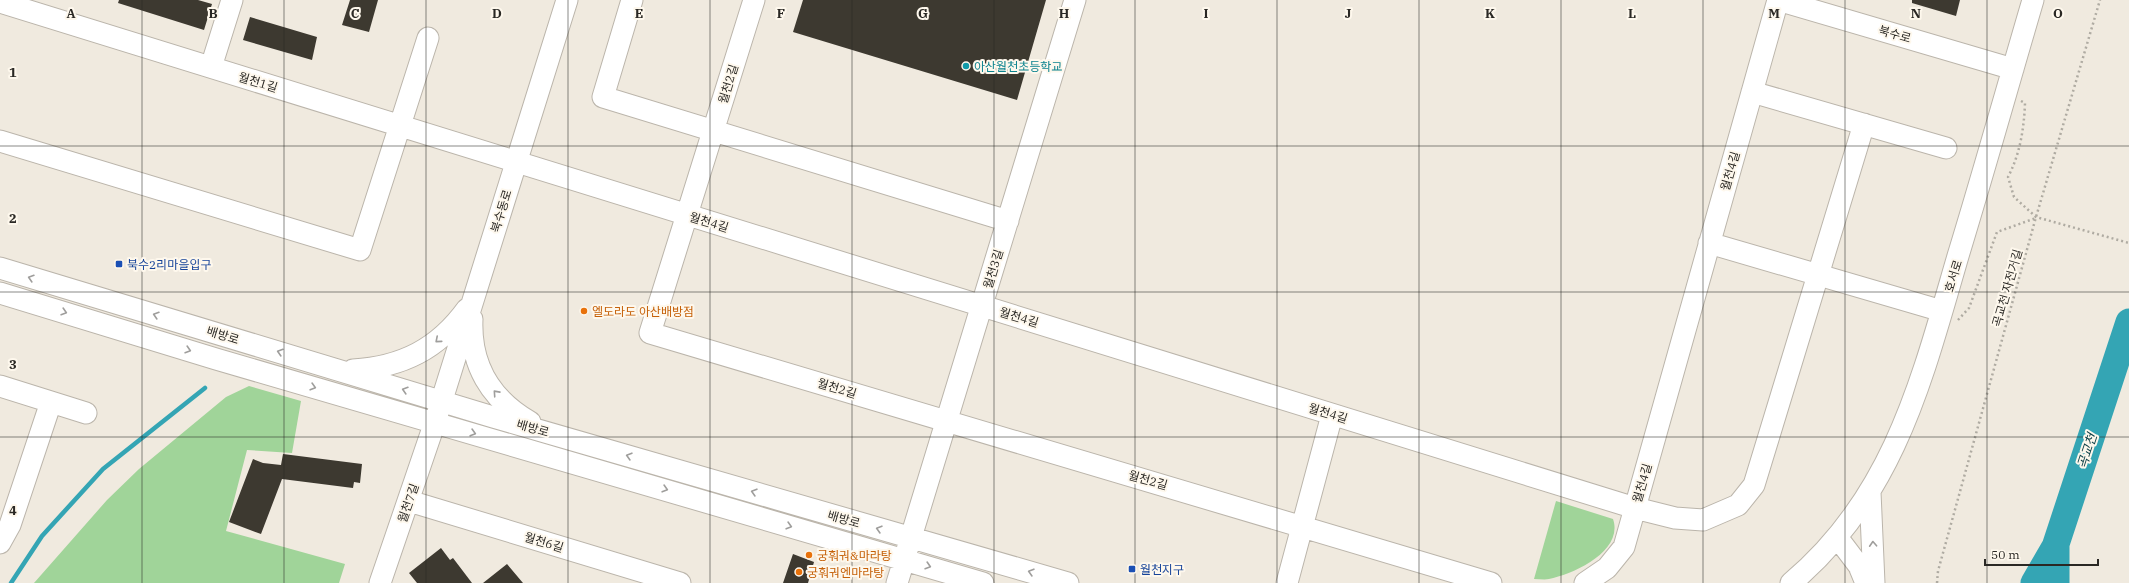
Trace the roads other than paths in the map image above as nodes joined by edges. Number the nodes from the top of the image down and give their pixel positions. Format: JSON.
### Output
{"nodes":[{"id":1,"x":232,"y":0,"type":"edge"},
{"id":2,"x":567,"y":0,"type":"edge"},
{"id":3,"x":632,"y":0,"type":"edge"},
{"id":4,"x":754,"y":0,"type":"edge"},
{"id":5,"x":1075,"y":0,"type":"edge"},
{"id":6,"x":2033,"y":0,"type":"edge"},
{"id":7,"x":1784,"y":1,"type":"edge"},
{"id":8,"x":0,"y":2,"type":"edge"},
{"id":9,"x":428,"y":38,"type":"dead end"},
{"id":10,"x":211,"y":67,"type":"junction"},
{"id":11,"x":2013,"y":68,"type":"junction"},
{"id":12,"x":1752,"y":92,"type":"junction"},
{"id":13,"x":1864,"y":124,"type":"junction"},
{"id":14,"x":400,"y":126,"type":"junction"},
{"id":15,"x":713,"y":131,"type":"junction"},
{"id":16,"x":0,"y":142,"type":"edge"},
{"id":17,"x":1946,"y":148,"type":"dead end"},
{"id":18,"x":517,"y":162,"type":"junction"},
{"id":19,"x":687,"y":215,"type":"junction"},
{"id":20,"x":1008,"y":221,"type":"junction"},
{"id":21,"x":1709,"y":243,"type":"junction"},
{"id":22,"x":0,"y":268,"type":"edge"},
{"id":23,"x":1818,"y":275,"type":"junction"},
{"id":24,"x":0,"y":293,"type":"edge"},
{"id":25,"x":473,"y":301,"type":"junction"},
{"id":26,"x":982,"y":306,"type":"junction"},
{"id":27,"x":1940,"y":317,"type":"junction"},
{"id":28,"x":341,"y":371,"type":"junction"},
{"id":29,"x":0,"y":386,"type":"edge"},
{"id":30,"x":442,"y":401,"type":"junction"},
{"id":31,"x":51,"y":402,"type":"junction"},
{"id":32,"x":86,"y":413,"type":"dead end"},
{"id":33,"x":1332,"y":415,"type":"junction"},
{"id":34,"x":947,"y":421,"type":"junction"},
{"id":35,"x":435,"y":422,"type":"junction"},
{"id":36,"x":549,"y":433,"type":"junction"},
{"id":37,"x":1870,"y":492,"type":"junction"},
{"id":38,"x":409,"y":501,"type":"junction"},
{"id":39,"x":8,"y":506,"type":"edge"},
{"id":40,"x":1635,"y":508,"type":"junction"},
{"id":41,"x":1302,"y":526,"type":"junction"},
{"id":42,"x":1837,"y":537,"type":"junction"},
{"id":43,"x":911,"y":538,"type":"junction"},
{"id":44,"x":0,"y":543,"type":"edge"},
{"id":45,"x":905,"y":560,"type":"junction"},
{"id":46,"x":380,"y":583,"type":"edge"},
{"id":47,"x":680,"y":583,"type":"edge"},
{"id":48,"x":898,"y":583,"type":"edge"},
{"id":49,"x":982,"y":583,"type":"edge"},
{"id":50,"x":1068,"y":583,"type":"edge"},
{"id":51,"x":1287,"y":583,"type":"edge"},
{"id":52,"x":1492,"y":583,"type":"edge"},
{"id":53,"x":1585,"y":583,"type":"edge"},
{"id":54,"x":1791,"y":583,"type":"edge"},
{"id":55,"x":1866,"y":583,"type":"edge"},
{"id":56,"x":1874,"y":583,"type":"edge"}],
"edges":[{"from":1,"to":10,"type":"street"},
{"from":2,"to":18,"type":"street","name":"북수동로"},
{"from":3,"to":15,"type":"street"},
{"from":4,"to":15,"type":"street","name":"월천2길"},
{"from":5,"to":20,"type":"street","name":"월천3길"},
{"from":6,"to":11,"type":"street","name":"호서로"},
{"from":7,"to":11,"type":"street","name":"북수로"},
{"from":7,"to":12,"type":"street","name":"월천4길"},
{"from":8,"to":10,"type":"street","name":"월천1길"},
{"from":9,"to":14,"type":"street"},
{"from":10,"to":14,"type":"street","name":"월천1길"},
{"from":11,"to":27,"type":"street","name":"호서로"},
{"from":12,"to":13,"type":"street"},
{"from":12,"to":21,"type":"street","name":"월천4길"},
{"from":13,"to":17,"type":"street"},
{"from":13,"to":23,"type":"street"},
{"from":14,"to":16,"type":"street"},
{"from":14,"to":18,"type":"street","name":"월천1길"},
{"from":15,"to":19,"type":"street","name":"월천2길"},
{"from":15,"to":20,"type":"street"},
{"from":18,"to":19,"type":"street","name":"월천4길"},
{"from":18,"to":25,"type":"street","name":"북수동로"},
{"from":19,"to":26,"type":"street","name":"월천4길"},
{"from":19,"to":34,"type":"street","name":"월천2길"},
{"from":20,"to":26,"type":"street","name":"월천3길"},
{"from":21,"to":23,"type":"street"},
{"from":21,"to":40,"type":"street","name":"월천4길"},
{"from":28,"to":22,"type":"street","name":"배방로","one_way":true},
{"from":23,"to":27,"type":"street"},
{"from":23,"to":40,"type":"street"},
{"from":24,"to":35,"type":"street","name":"배방로","one_way":true},
{"from":25,"to":28,"type":"street","one_way":true},
{"from":25,"to":30,"type":"street","name":"북수동로"},
{"from":36,"to":25,"type":"street","one_way":true},
{"from":26,"to":33,"type":"street","name":"월천4길"},
{"from":26,"to":34,"type":"street","name":"월천3길"},
{"from":27,"to":37,"type":"street","name":"호서로"},
{"from":30,"to":28,"type":"street","name":"배방로","one_way":true},
{"from":29,"to":31,"type":"street"},
{"from":30,"to":35,"type":"street","name":"북수동로"},
{"from":30,"to":36,"type":"street","name":"배방로"},
{"from":31,"to":32,"type":"street"},
{"from":31,"to":39,"type":"street"},
{"from":33,"to":40,"type":"street","name":"월천4길"},
{"from":33,"to":41,"type":"street"},
{"from":34,"to":41,"type":"street","name":"월천2길"},
{"from":34,"to":43,"type":"street","name":"월천3길"},
{"from":35,"to":38,"type":"street","name":"월천7길"},
{"from":35,"to":45,"type":"street","name":"배방로","one_way":true},
{"from":43,"to":36,"type":"street","name":"배방로","one_way":true},
{"from":37,"to":42,"type":"street","name":"호서로"},
{"from":56,"to":37,"type":"street","one_way":true},
{"from":38,"to":46,"type":"street","name":"월천7길"},
{"from":38,"to":47,"type":"street","name":"월천6길"},
{"from":39,"to":44,"type":"street"},
{"from":40,"to":53,"type":"street"},
{"from":41,"to":51,"type":"street"},
{"from":41,"to":52,"type":"street","name":"월천2길"},
{"from":42,"to":54,"type":"street","name":"호서로"},
{"from":42,"to":55,"type":"street"},
{"from":43,"to":45,"type":"street","name":"월천3길"},
{"from":50,"to":43,"type":"street","name":"배방로","one_way":true},
{"from":45,"to":48,"type":"street","name":"월천3길"},
{"from":45,"to":49,"type":"street","name":"배방로","one_way":true}]}
